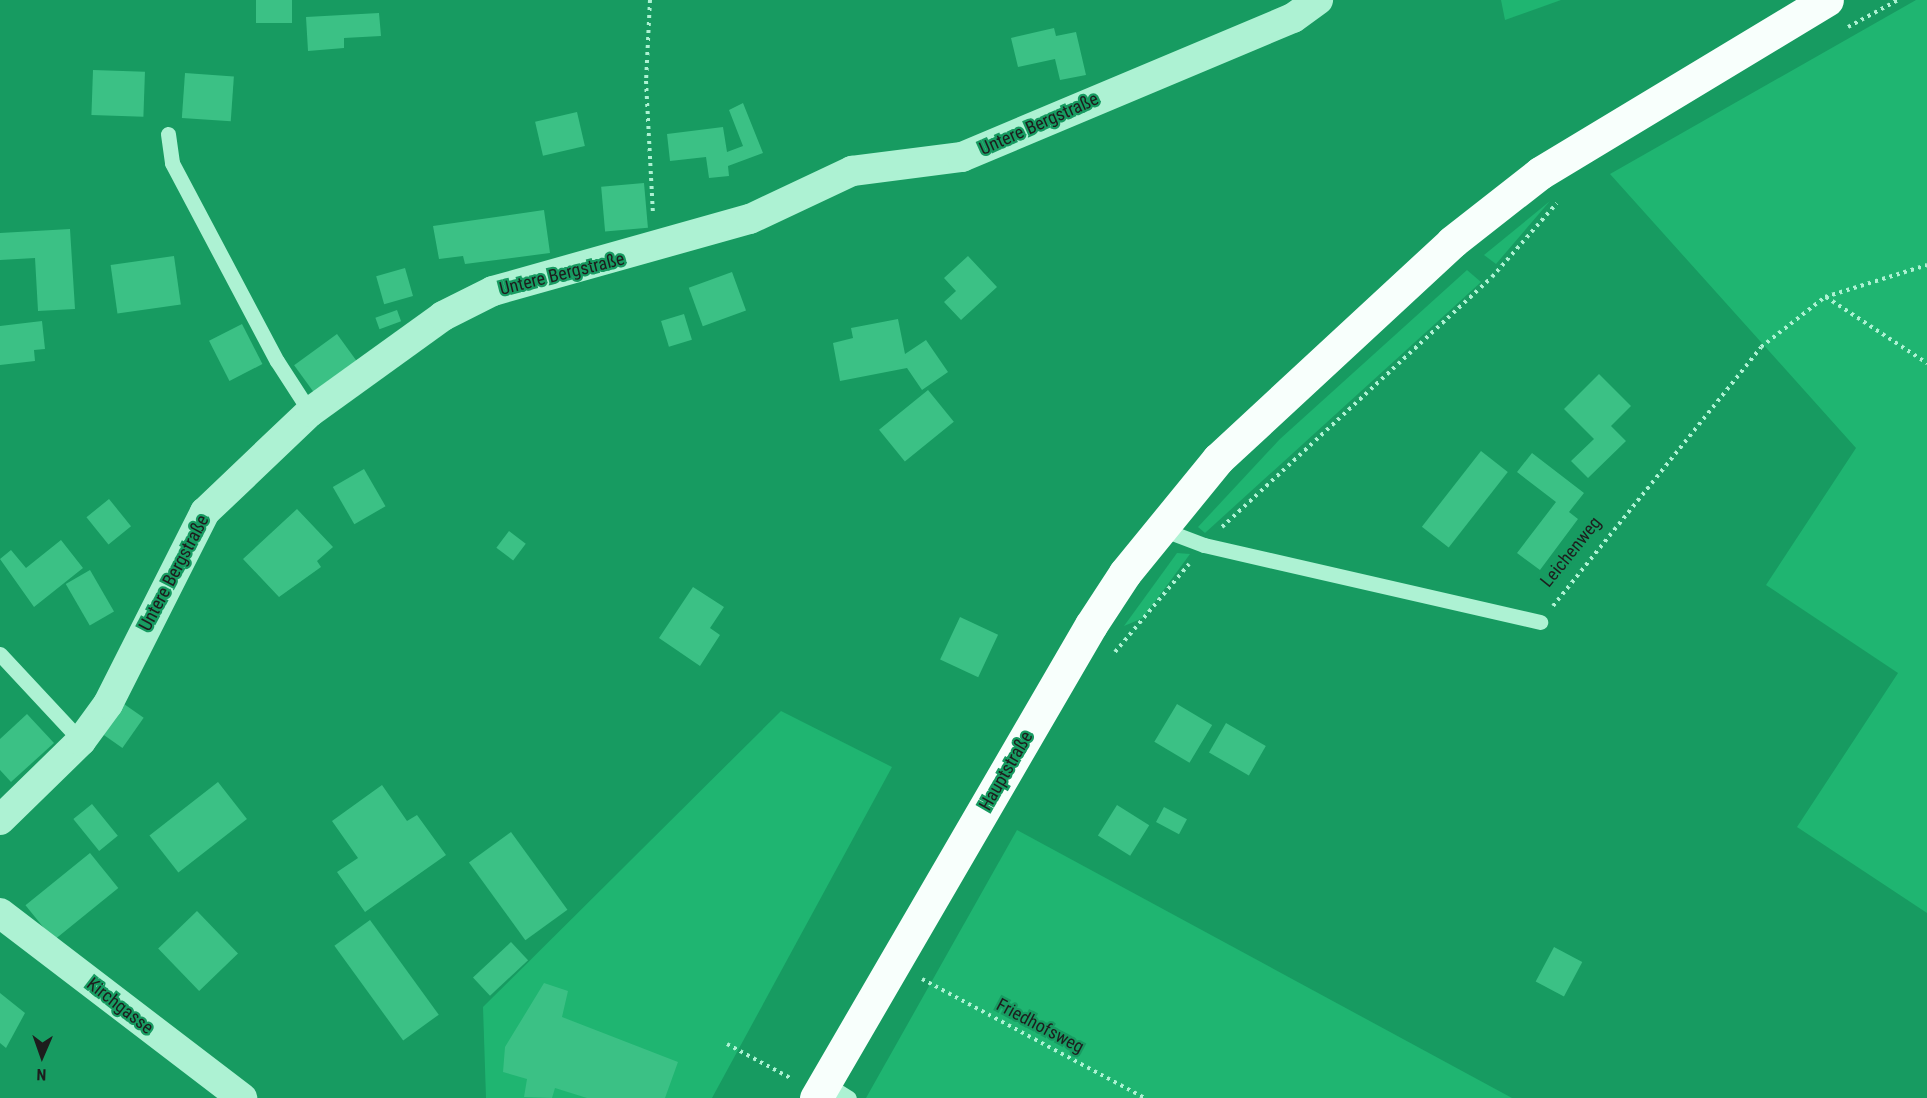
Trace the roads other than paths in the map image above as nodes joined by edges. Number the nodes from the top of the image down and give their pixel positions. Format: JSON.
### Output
{"nodes":[{"id":1,"x":1318,"y":0,"type":"edge"},
{"id":2,"x":1827,"y":0,"type":"edge"},
{"id":3,"x":168,"y":134,"type":"dead end"},
{"id":4,"x":310,"y":412,"type":"junction"},
{"id":5,"x":1159,"y":528,"type":"junction"},
{"id":6,"x":1540,"y":622,"type":"road end"},
{"id":7,"x":0,"y":654,"type":"edge"},
{"id":8,"x":81,"y":741,"type":"junction"},
{"id":9,"x":0,"y":820,"type":"edge"},
{"id":10,"x":0,"y":913,"type":"edge"},
{"id":11,"x":827,"y":1093,"type":"edge"},
{"id":12,"x":242,"y":1098,"type":"edge"}],
"edges":[{"from":1,"to":4,"type":"street","name":"Untere Bergstraße"},
{"from":2,"to":5,"type":"main road","name":"Hauptstraße"},
{"from":3,"to":4,"type":"lane"},
{"from":4,"to":8,"type":"street","name":"Untere Bergstraße"},
{"from":5,"to":6,"type":"lane"},
{"from":5,"to":11,"type":"main road","name":"Hauptstraße"},
{"from":7,"to":8,"type":"lane"},
{"from":8,"to":9,"type":"street","name":"Untere Bergstraße"},
{"from":10,"to":12,"type":"street","name":"Kirchgasse"}]}
